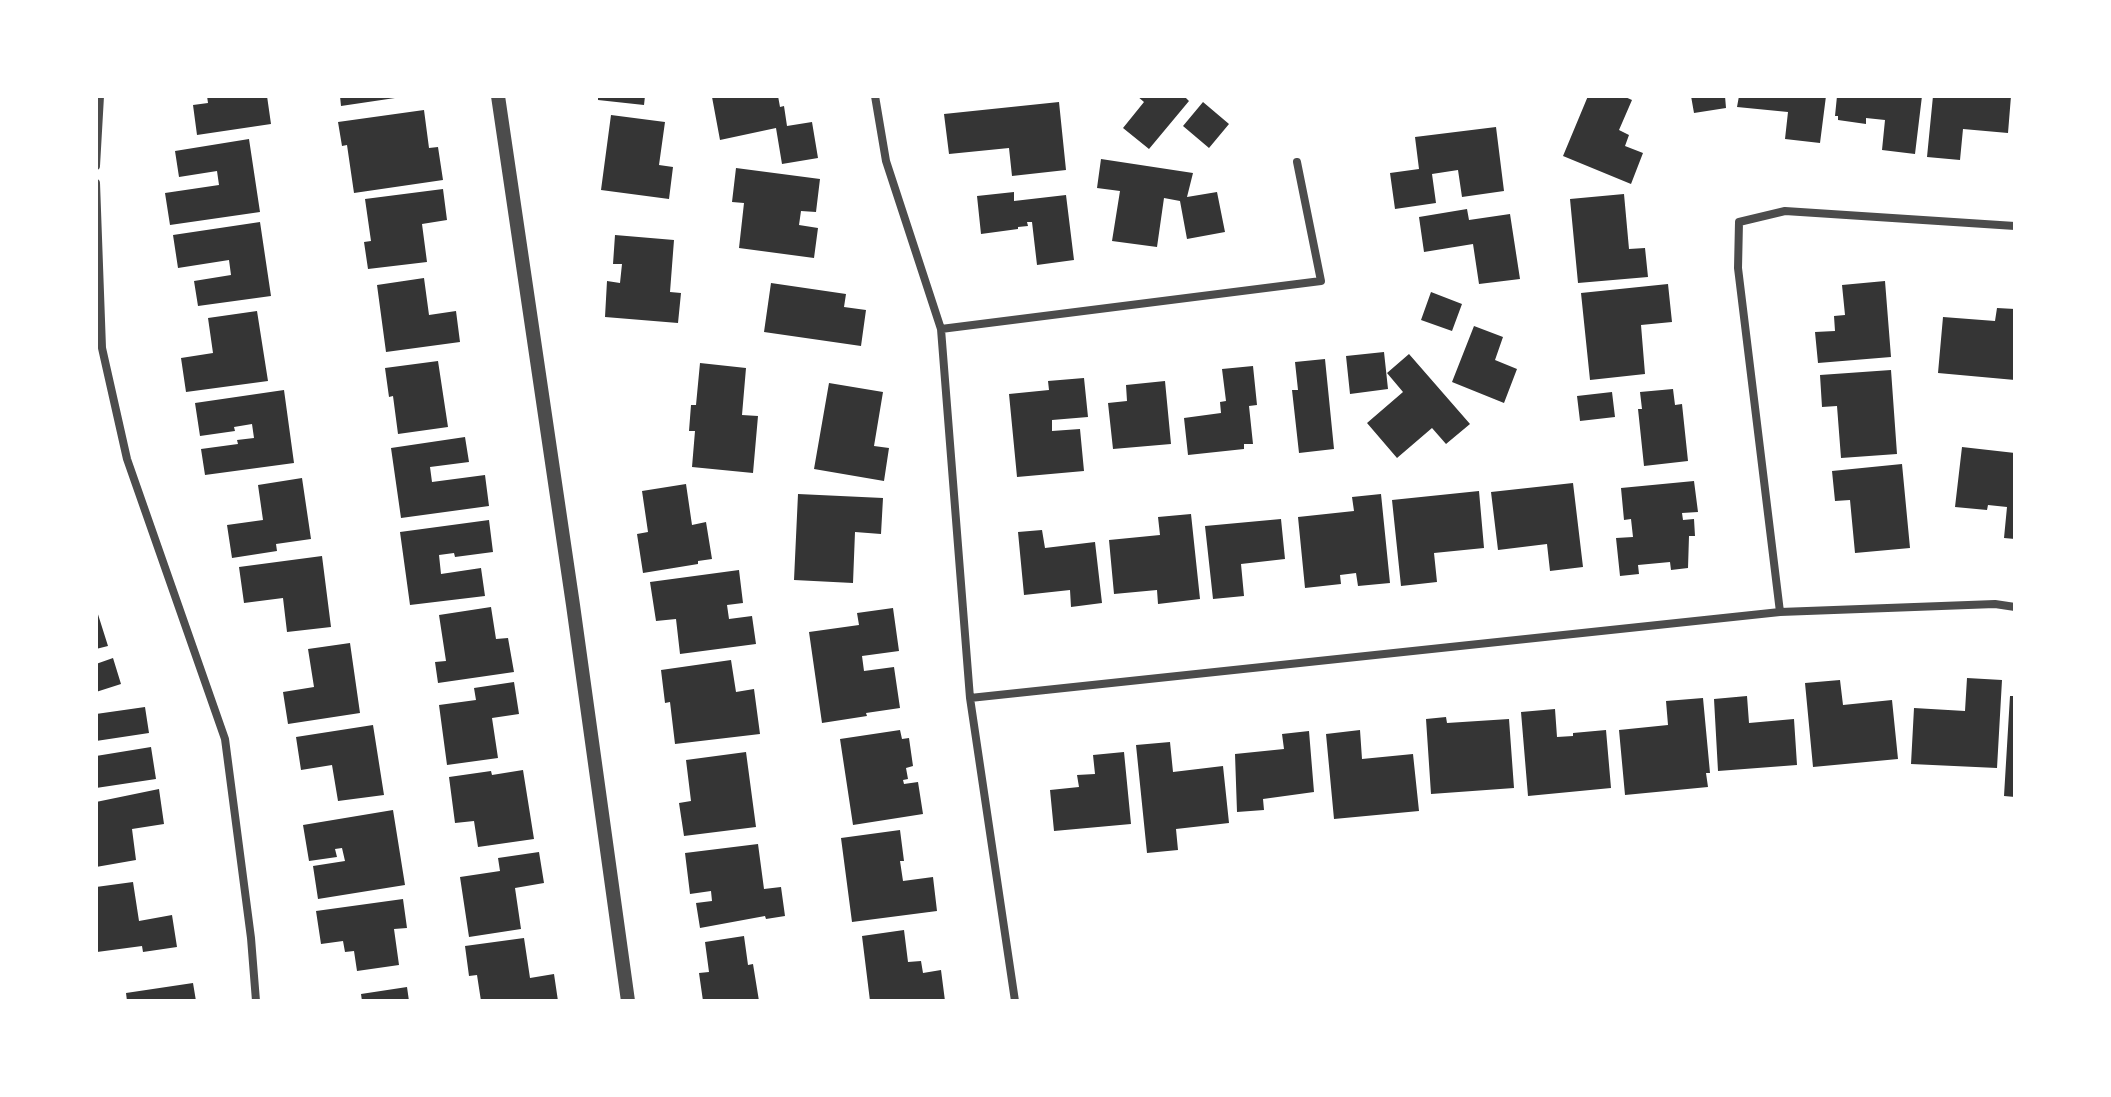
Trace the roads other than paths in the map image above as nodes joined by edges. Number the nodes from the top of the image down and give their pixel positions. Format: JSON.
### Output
{"nodes":[{"id":1,"x":100,"y":96,"type":"edge"},
{"id":2,"x":498,"y":96,"type":"edge"},
{"id":3,"x":875,"y":96,"type":"edge"},
{"id":4,"x":1297,"y":162,"type":"dead end"},
{"id":5,"x":96,"y":166,"type":"edge"},
{"id":6,"x":96,"y":183,"type":"edge"},
{"id":7,"x":2015,"y":226,"type":"edge"},
{"id":8,"x":941,"y":329,"type":"junction"},
{"id":9,"x":2015,"y":607,"type":"edge"},
{"id":10,"x":1780,"y":612,"type":"junction"},
{"id":11,"x":970,"y":698,"type":"junction"},
{"id":12,"x":256,"y":1001,"type":"edge"},
{"id":13,"x":628,"y":1001,"type":"edge"},
{"id":14,"x":1015,"y":1001,"type":"edge"}],
"edges":[{"from":1,"to":5,"type":"street"},
{"from":2,"to":13,"type":"street"},
{"from":3,"to":8,"type":"street"},
{"from":4,"to":8,"type":"street"},
{"from":6,"to":12,"type":"street"},
{"from":7,"to":10,"type":"street"},
{"from":8,"to":11,"type":"street"},
{"from":9,"to":10,"type":"street"},
{"from":10,"to":11,"type":"street"},
{"from":11,"to":14,"type":"street"}]}
